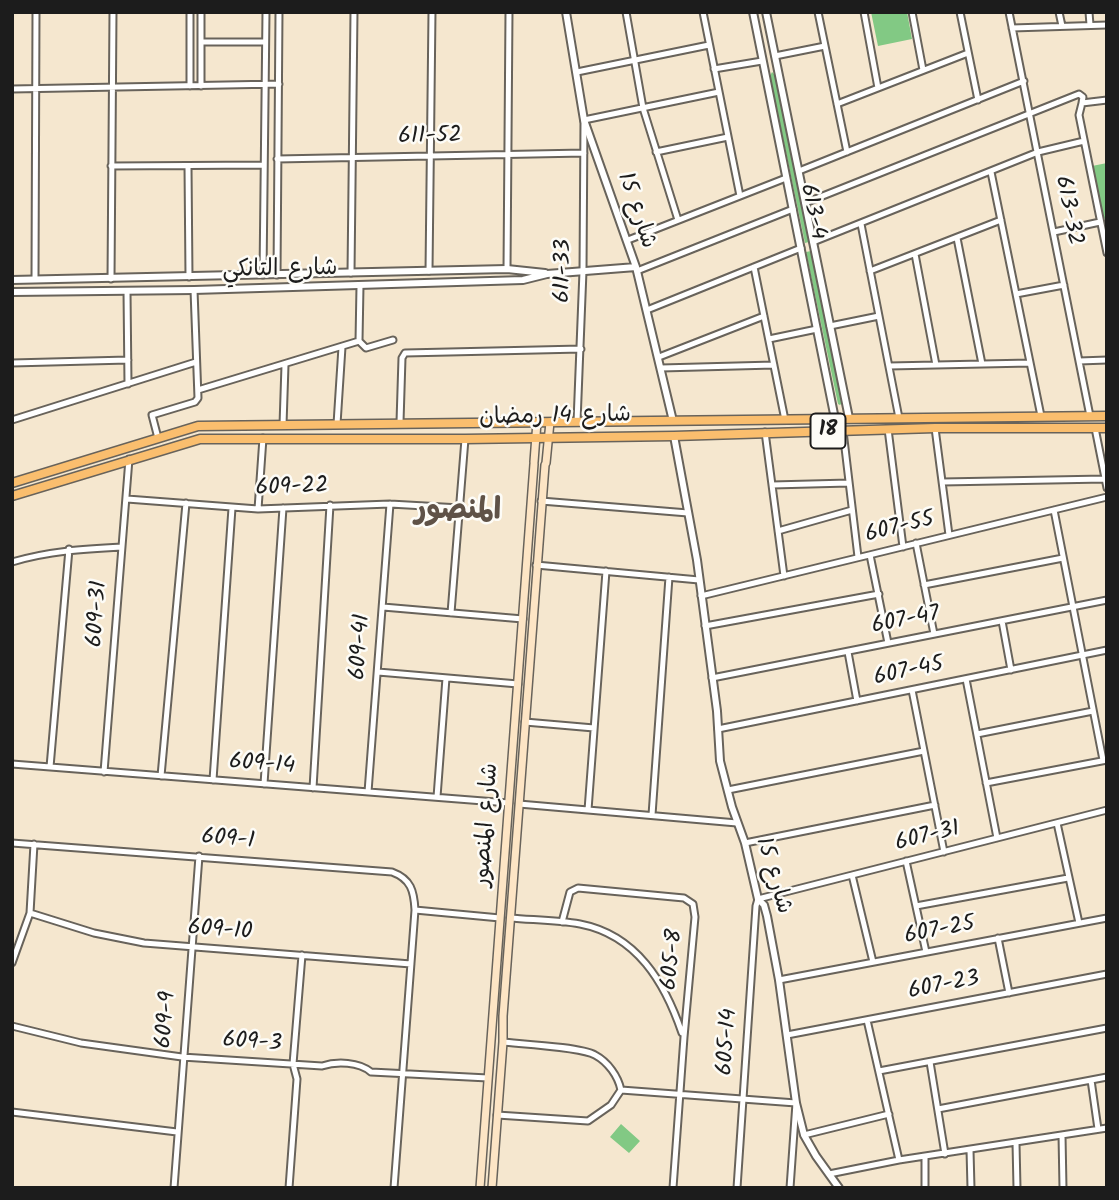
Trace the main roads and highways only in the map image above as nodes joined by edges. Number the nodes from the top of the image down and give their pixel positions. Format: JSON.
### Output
{"nodes":[{"id":1,"x":1107,"y":416,"type":"edge"},
{"id":2,"x":537,"y":422,"type":"junction"},
{"id":3,"x":550,"y":422,"type":"junction"},
{"id":4,"x":1107,"y":428,"type":"edge"},
{"id":5,"x":536,"y":438,"type":"junction"},
{"id":6,"x":549,"y":438,"type":"junction"},
{"id":7,"x":12,"y":483,"type":"edge"},
{"id":8,"x":12,"y":496,"type":"edge"},
{"id":9,"x":480,"y":1188,"type":"edge"},
{"id":10,"x":492,"y":1188,"type":"edge"}],
"edges":[{"from":1,"to":3,"type":"main road","name":"شارع 14 رمضان","number":"18"},
{"from":2,"to":3,"type":"main road","name":"شارع 14 رمضان","number":"18"},
{"from":2,"to":5,"type":"main road","name":"شارع المنصور"},
{"from":2,"to":7,"type":"main road","name":"شارع 14 رمضان","number":"18"},
{"from":3,"to":6,"type":"main road","name":"شارع المنصور"},
{"from":4,"to":6,"type":"main road","name":"شارع 14 رمضان","number":"18"},
{"from":5,"to":6,"type":"main road","name":"شارع 14 رمضان","number":"18"},
{"from":5,"to":8,"type":"main road","name":"شارع 14 رمضان","number":"18"},
{"from":5,"to":9,"type":"main road","name":"شارع المنصور"},
{"from":6,"to":10,"type":"main road","name":"شارع المنصور"}]}
